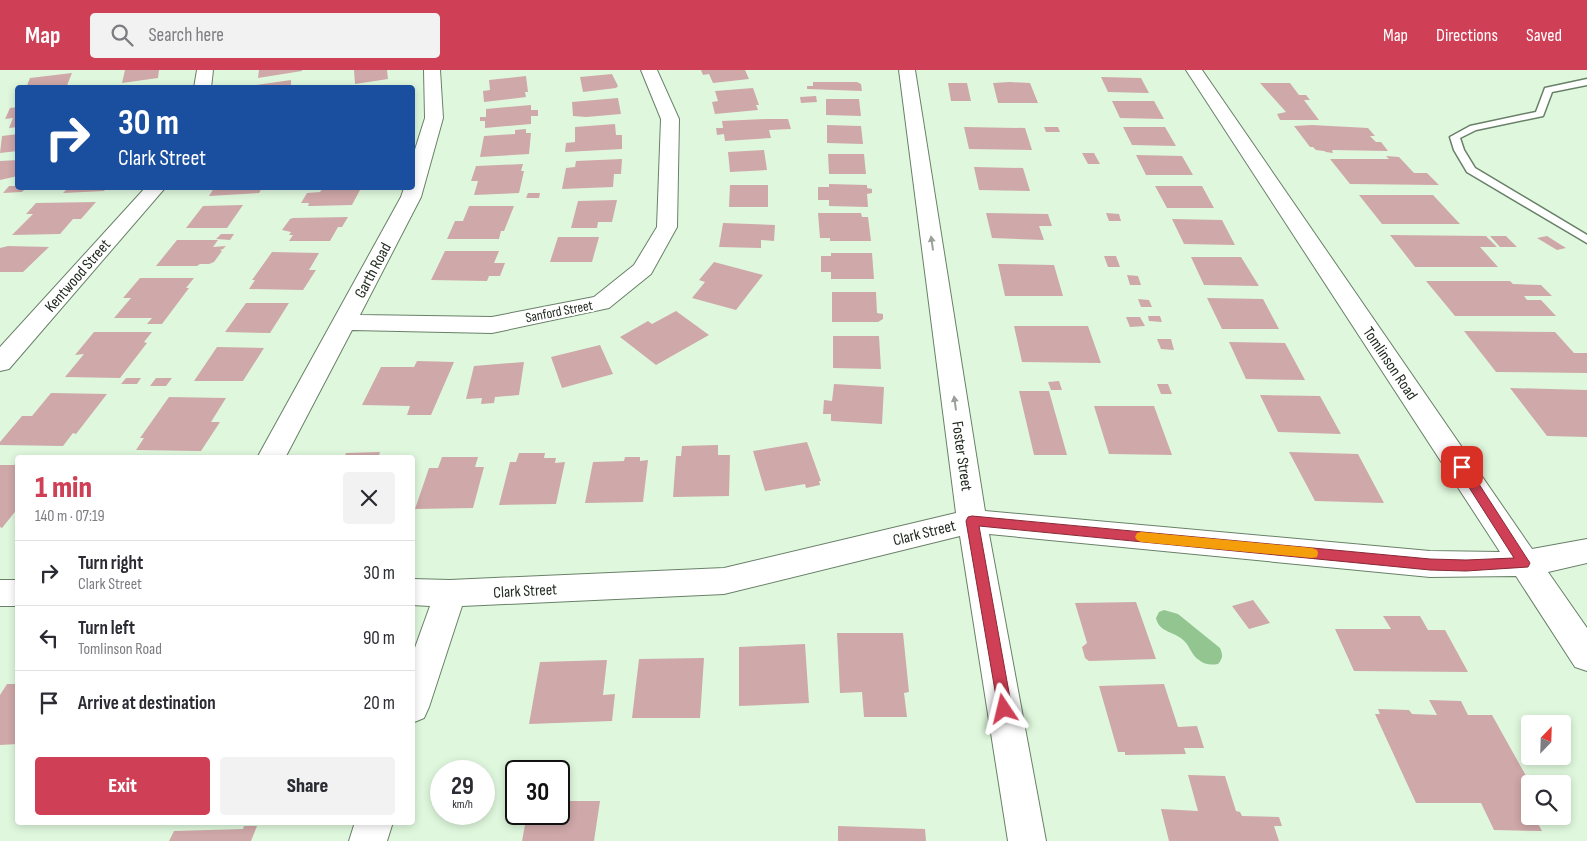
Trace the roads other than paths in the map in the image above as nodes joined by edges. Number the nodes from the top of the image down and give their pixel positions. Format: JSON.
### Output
{"nodes":[{"id":1,"x":205,"y":70,"type":"edge"},
{"id":2,"x":432,"y":70,"type":"edge"},
{"id":3,"x":649,"y":70,"type":"edge"},
{"id":4,"x":907,"y":70,"type":"edge"},
{"id":5,"x":1194,"y":70,"type":"edge"},
{"id":6,"x":1587,"y":82,"type":"edge"},
{"id":7,"x":202,"y":85,"type":"edge"},
{"id":8,"x":415,"y":183,"type":"edge"},
{"id":9,"x":153,"y":190,"type":"edge"},
{"id":10,"x":413,"y":190,"type":"edge"},
{"id":11,"x":1587,"y":240,"type":"edge"},
{"id":12,"x":344,"y":322,"type":"junction"},
{"id":13,"x":0,"y":364,"type":"edge"},
{"id":14,"x":273,"y":455,"type":"edge"},
{"id":15,"x":972,"y":521,"type":"junction"},
{"id":16,"x":1587,"y":551,"type":"edge"},
{"id":17,"x":1524,"y":563,"type":"junction"},
{"id":18,"x":415,"y":592,"type":"edge"},
{"id":19,"x":0,"y":593,"type":"edge"},
{"id":20,"x":15,"y":593,"type":"edge"},
{"id":21,"x":450,"y":593,"type":"junction"},
{"id":22,"x":1587,"y":656,"type":"edge"},
{"id":23,"x":415,"y":698,"type":"edge"},
{"id":24,"x":373,"y":825,"type":"edge"},
{"id":25,"x":368,"y":841,"type":"edge"},
{"id":26,"x":1027,"y":841,"type":"edge"}],
"edges":[{"from":1,"to":7,"type":"street"},
{"from":2,"to":8,"type":"street","name":"Garth Road"},
{"from":3,"to":12,"type":"street","name":"Sanford Street"},
{"from":15,"to":4,"type":"street","name":"Foster Street","one_way":true},
{"from":5,"to":17,"type":"street","name":"Tomlinson Road"},
{"from":6,"to":11,"type":"lane"},
{"from":9,"to":13,"type":"street","name":"Kentwood Street"},
{"from":10,"to":12,"type":"street","name":"Garth Road"},
{"from":12,"to":14,"type":"street","name":"Garth Road"},
{"from":15,"to":17,"type":"street","name":"Clark Street"},
{"from":15,"to":21,"type":"street","name":"Clark Street"},
{"from":15,"to":26,"type":"street","name":"Foster Street"},
{"from":16,"to":17,"type":"street","name":"Clark Street"},
{"from":17,"to":22,"type":"street","name":"Tomlinson Road"},
{"from":18,"to":21,"type":"street","name":"Clark Street"},
{"from":19,"to":20,"type":"street"},
{"from":21,"to":23,"type":"street"},
{"from":24,"to":25,"type":"street"}]}
